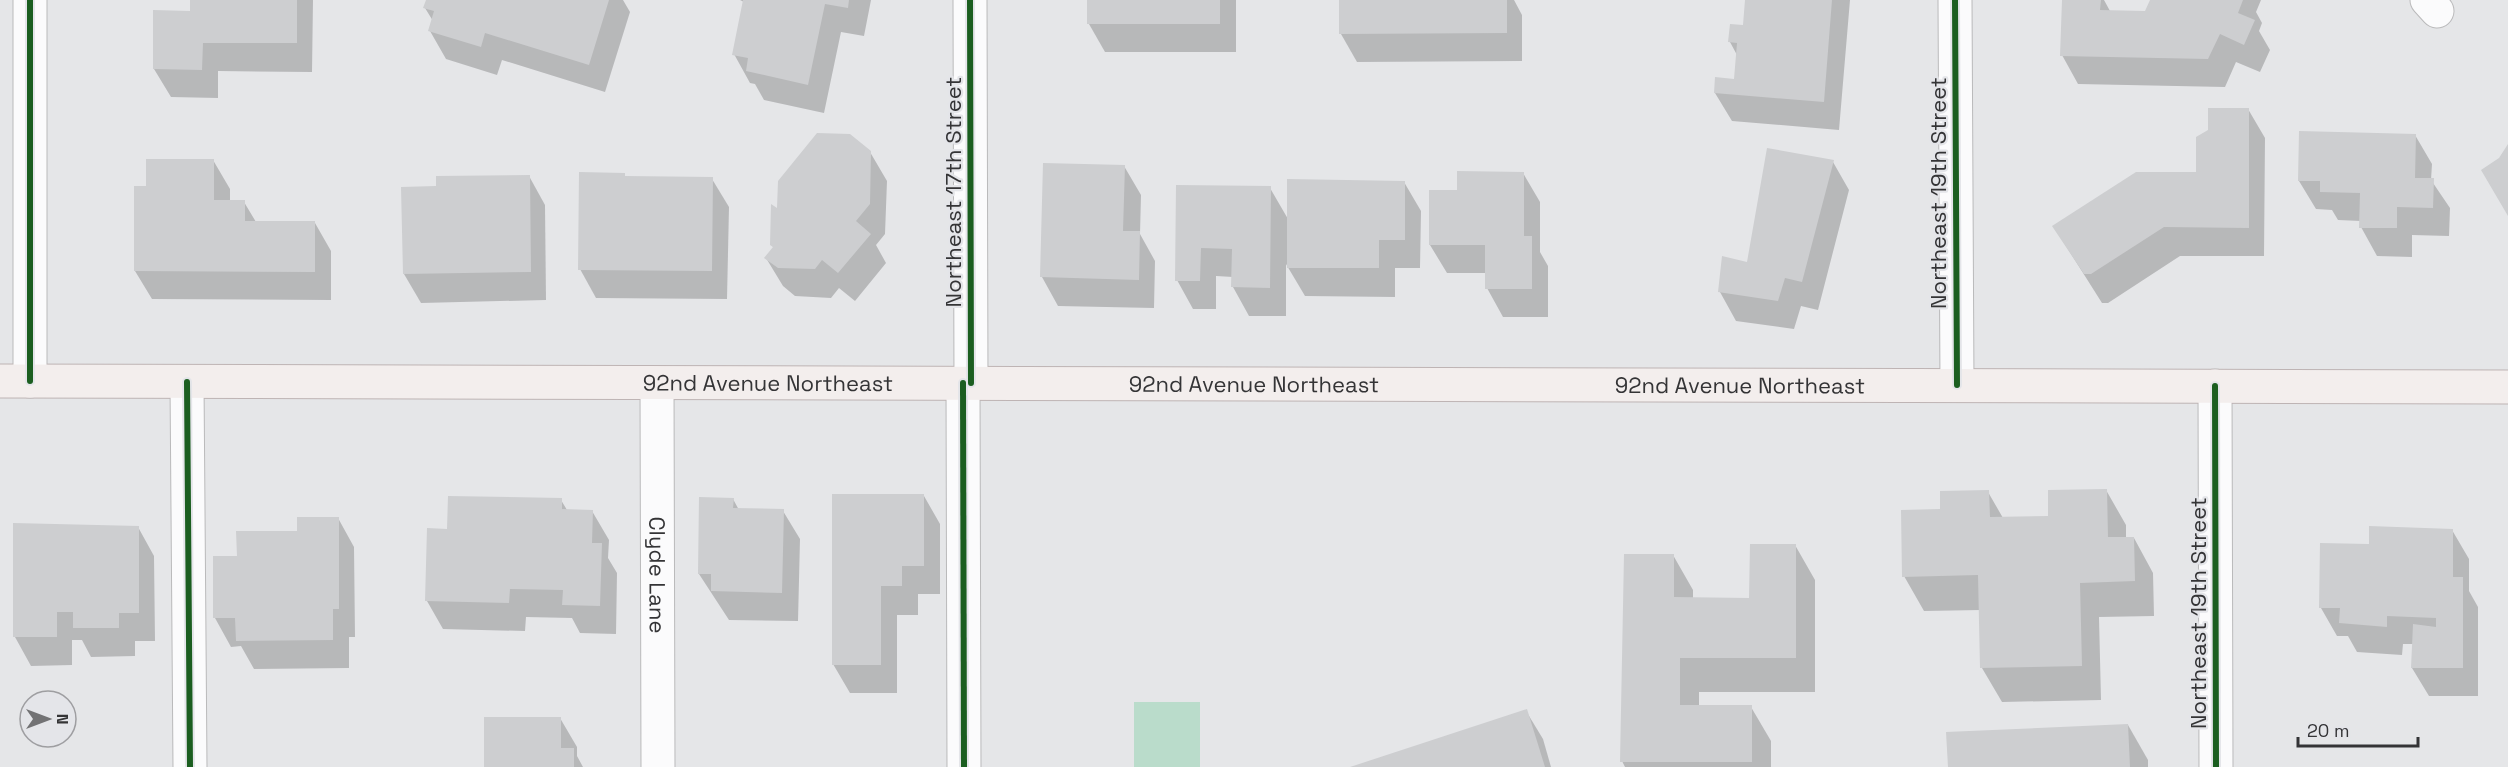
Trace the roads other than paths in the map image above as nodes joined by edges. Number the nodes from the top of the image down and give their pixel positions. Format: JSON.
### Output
{"nodes":[{"id":1,"x":30,"y":0,"type":"edge"},
{"id":2,"x":970,"y":0,"type":"edge"},
{"id":3,"x":1955,"y":0,"type":"edge"},
{"id":4,"x":15,"y":381,"type":"edge"},
{"id":5,"x":187,"y":382,"type":"junction"},
{"id":6,"x":657,"y":382,"type":"junction"},
{"id":7,"x":967,"y":383,"type":"junction"},
{"id":8,"x":1957,"y":385,"type":"junction"},
{"id":9,"x":2215,"y":386,"type":"junction"},
{"id":10,"x":2508,"y":387,"type":"edge"},
{"id":11,"x":190,"y":767,"type":"edge"},
{"id":12,"x":658,"y":767,"type":"edge"},
{"id":13,"x":964,"y":767,"type":"edge"},
{"id":14,"x":2216,"y":767,"type":"edge"}],
"edges":[{"from":1,"to":4,"type":"street"},
{"from":2,"to":7,"type":"street","name":"Northeast 17th Street"},
{"from":3,"to":8,"type":"street","name":"Northeast 19th Street"},
{"from":4,"to":5,"type":"main road","name":"92nd Avenue Northeast"},
{"from":5,"to":6,"type":"main road","name":"92nd Avenue Northeast"},
{"from":5,"to":11,"type":"street"},
{"from":6,"to":7,"type":"main road","name":"92nd Avenue Northeast"},
{"from":6,"to":12,"type":"street","name":"Clyde Lane"},
{"from":7,"to":8,"type":"main road","name":"92nd Avenue Northeast"},
{"from":7,"to":13,"type":"street","name":"Northeast 17th Street"},
{"from":8,"to":9,"type":"main road","name":"92nd Avenue Northeast"},
{"from":9,"to":10,"type":"main road","name":"92nd Avenue Northeast"},
{"from":9,"to":14,"type":"street","name":"Northeast 19th Street"}]}
